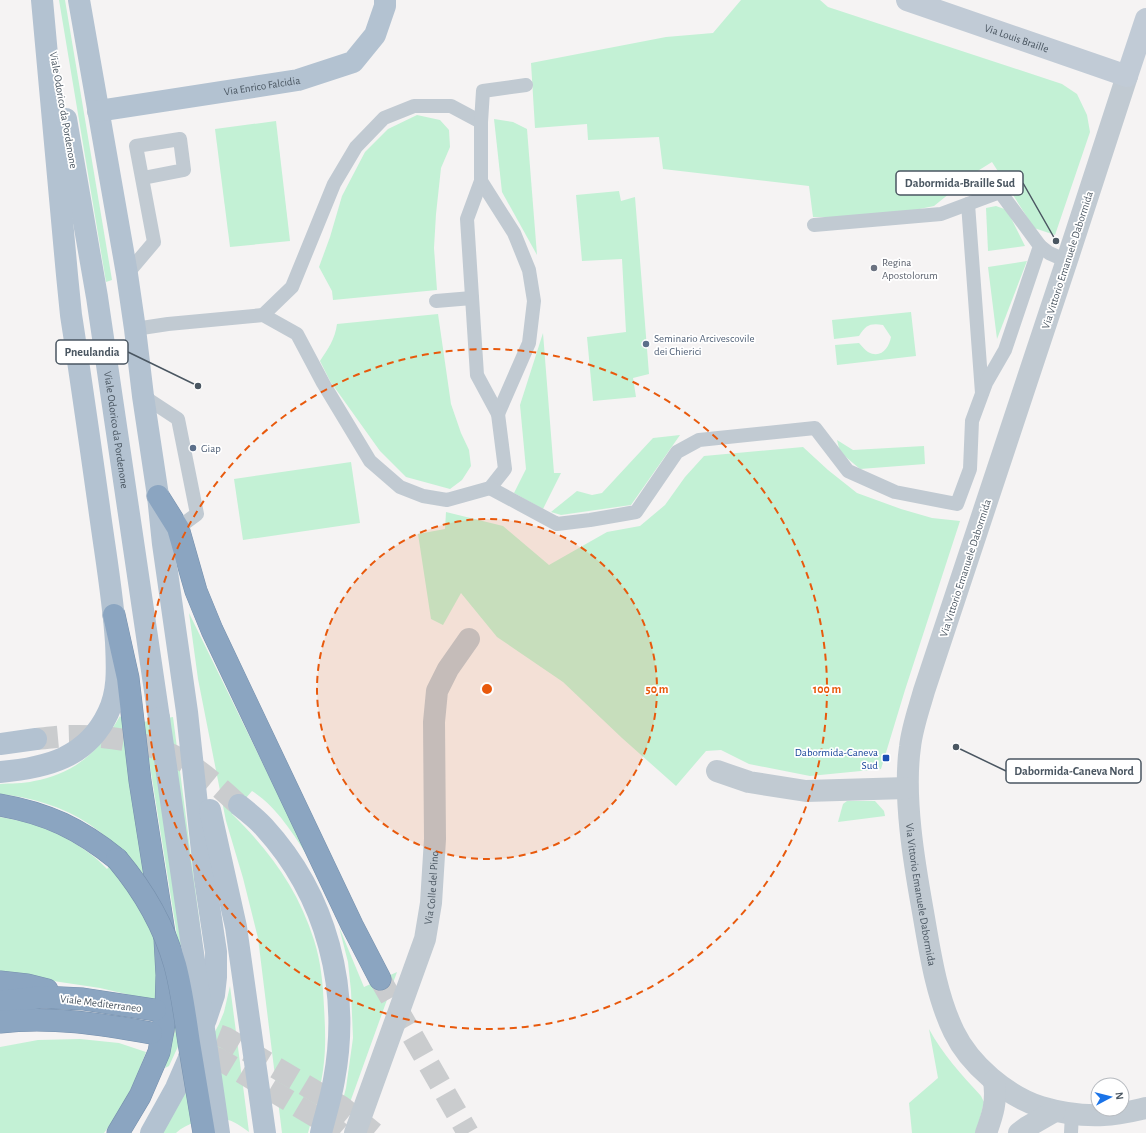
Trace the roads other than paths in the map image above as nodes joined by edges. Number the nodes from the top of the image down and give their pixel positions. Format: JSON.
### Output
{"nodes":[{"id":1,"x":43,"y":0,"type":"edge"},
{"id":2,"x":79,"y":0,"type":"edge"},
{"id":3,"x":385,"y":0,"type":"edge"},
{"id":4,"x":907,"y":0,"type":"edge"},
{"id":5,"x":1146,"y":19,"type":"edge"},
{"id":6,"x":1127,"y":76,"type":"junction"},
{"id":7,"x":526,"y":85,"type":"dead end"},
{"id":8,"x":98,"y":111,"type":"junction"},
{"id":9,"x":481,"y":122,"type":"junction"},
{"id":10,"x":143,"y":178,"type":"dead end"},
{"id":11,"x":481,"y":181,"type":"junction"},
{"id":12,"x":968,"y":204,"type":"junction"},
{"id":13,"x":814,"y":225,"type":"dead end"},
{"id":14,"x":1040,"y":246,"type":"junction"},
{"id":15,"x":1067,"y":260,"type":"junction"},
{"id":16,"x":127,"y":274,"type":"junction"},
{"id":17,"x":472,"y":298,"type":"junction"},
{"id":18,"x":436,"y":301,"type":"dead end"},
{"id":19,"x":263,"y":315,"type":"junction"},
{"id":20,"x":135,"y":329,"type":"junction"},
{"id":21,"x":982,"y":394,"type":"junction"},
{"id":22,"x":143,"y":396,"type":"junction"},
{"id":23,"x":498,"y":414,"type":"junction"},
{"id":24,"x":490,"y":488,"type":"junction"},
{"id":25,"x":158,"y":496,"type":"junction"},
{"id":26,"x":178,"y":528,"type":"junction"},
{"id":27,"x":114,"y":615,"type":"junction"},
{"id":28,"x":469,"y":639,"type":"dead end"},
{"id":29,"x":187,"y":712,"type":"junction"},
{"id":30,"x":36,"y":740,"type":"tunnel mouth"},
{"id":31,"x":0,"y":744,"type":"edge"},
{"id":32,"x":717,"y":771,"type":"dead end"},
{"id":33,"x":0,"y":772,"type":"edge"},
{"id":34,"x":907,"y":788,"type":"junction"},
{"id":35,"x":0,"y":805,"type":"edge"},
{"id":36,"x":239,"y":805,"type":"tunnel mouth"},
{"id":37,"x":380,"y":979,"type":"tunnel mouth"},
{"id":38,"x":0,"y":982,"type":"edge"},
{"id":39,"x":84,"y":999,"type":"junction"},
{"id":40,"x":0,"y":1002,"type":"edge"},
{"id":41,"x":155,"y":1010,"type":"tunnel mouth"},
{"id":42,"x":0,"y":1022,"type":"edge"},
{"id":43,"x":85,"y":1024,"type":"junction"},
{"id":44,"x":151,"y":1033,"type":"tunnel mouth"},
{"id":45,"x":0,"y":1035,"type":"edge"},
{"id":46,"x":994,"y":1081,"type":"junction"},
{"id":47,"x":1146,"y":1108,"type":"edge"},
{"id":48,"x":1066,"y":1119,"type":"edge"},
{"id":49,"x":118,"y":1133,"type":"edge"},
{"id":50,"x":151,"y":1133,"type":"edge"},
{"id":51,"x":204,"y":1133,"type":"edge"},
{"id":52,"x":219,"y":1133,"type":"edge"},
{"id":53,"x":265,"y":1133,"type":"edge"},
{"id":54,"x":321,"y":1133,"type":"edge"},
{"id":55,"x":355,"y":1133,"type":"edge"},
{"id":56,"x":986,"y":1133,"type":"edge"},
{"id":57,"x":1019,"y":1133,"type":"edge"}],
"edges":[{"from":1,"to":27,"type":"main road"},
{"from":1,"to":52,"type":"main road","name":"Viale Odorico da Pordenone","bridge":true},
{"from":2,"to":8,"type":"main road"},
{"from":3,"to":8,"type":"main road","name":"Via Enrico Falcidia"},
{"from":4,"to":6,"type":"main road","name":"Via Louis Braille"},
{"from":5,"to":6,"type":"main road","name":"Via Vittorio Emanuele Dabormida"},
{"from":6,"to":15,"type":"street","name":"Via Vittorio Emanuele Dabormida"},
{"from":7,"to":9,"type":"lane"},
{"from":8,"to":16,"type":"main road"},
{"from":9,"to":11,"type":"lane"},
{"from":9,"to":19,"type":"lane"},
{"from":10,"to":16,"type":"lane"},
{"from":11,"to":17,"type":"lane"},
{"from":11,"to":23,"type":"lane"},
{"from":12,"to":13,"type":"lane"},
{"from":12,"to":14,"type":"lane"},
{"from":12,"to":21,"type":"lane"},
{"from":14,"to":15,"type":"lane"},
{"from":14,"to":21,"type":"lane"},
{"from":15,"to":34,"type":"street","name":"Via Vittorio Emanuele Dabormida"},
{"from":16,"to":20,"type":"main road"},
{"from":17,"to":18,"type":"lane"},
{"from":17,"to":23,"type":"lane"},
{"from":19,"to":20,"type":"lane"},
{"from":19,"to":24,"type":"lane"},
{"from":20,"to":22,"type":"main road"},
{"from":21,"to":24,"type":"lane"},
{"from":22,"to":25,"type":"main road"},
{"from":22,"to":26,"type":"lane"},
{"from":23,"to":24,"type":"lane"},
{"from":25,"to":26,"type":"highway"},
{"from":25,"to":29,"type":"main road"},
{"from":26,"to":37,"type":"highway"},
{"from":27,"to":33,"type":"main road"},
{"from":27,"to":49,"type":"highway"},
{"from":28,"to":55,"type":"street","name":"Via Colle del Pino"},
{"from":29,"to":50,"type":"main road"},
{"from":29,"to":53,"type":"main road"},
{"from":30,"to":31,"type":"main road"},
{"from":32,"to":34,"type":"street"},
{"from":34,"to":46,"type":"street","name":"Via Vittorio Emanuele Dabormida"},
{"from":35,"to":51,"type":"highway","bridge":true},
{"from":36,"to":54,"type":"main road"},
{"from":38,"to":39,"type":"highway"},
{"from":39,"to":40,"type":"highway","name":"Viale Mediterraneo"},
{"from":39,"to":41,"type":"highway","name":"Viale Mediterraneo"},
{"from":42,"to":43,"type":"highway","name":"Viale Mediterraneo"},
{"from":43,"to":44,"type":"highway","name":"Viale Mediterraneo"},
{"from":43,"to":45,"type":"highway"},
{"from":46,"to":48,"type":"street","name":"Via Vittorio Emanuele Dabormida"},
{"from":46,"to":56,"type":"street"},
{"from":47,"to":48,"type":"street","name":"Via Vittorio Emanuele Dabormida"},
{"from":48,"to":57,"type":"street"}]}
